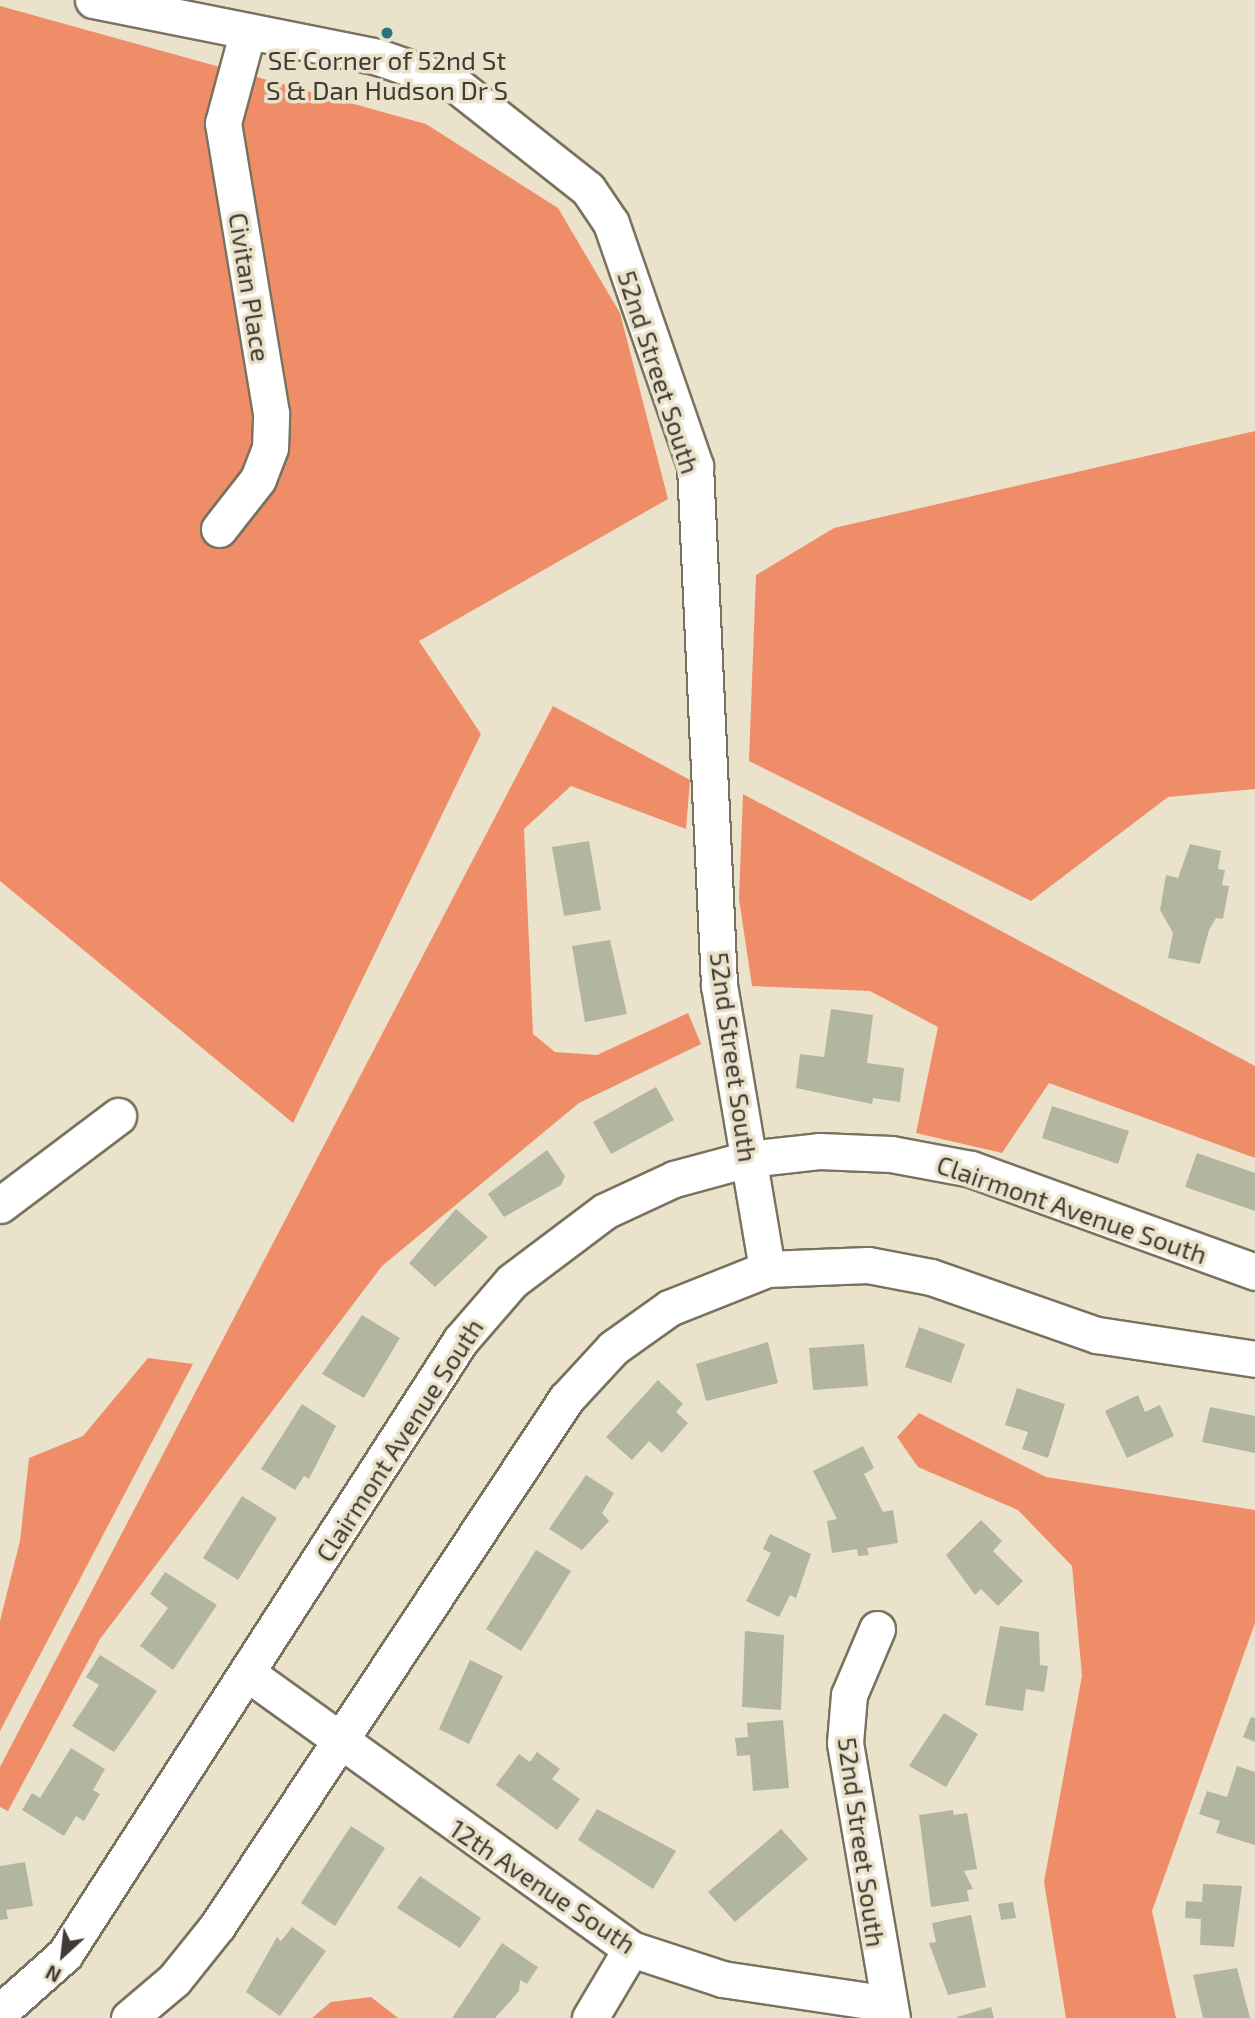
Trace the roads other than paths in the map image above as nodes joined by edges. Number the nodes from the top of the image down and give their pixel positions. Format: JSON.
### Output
{"nodes":[{"id":1,"x":93,"y":0,"type":"edge"},
{"id":2,"x":247,"y":34,"type":"junction"},
{"id":3,"x":219,"y":529,"type":"dead end"},
{"id":4,"x":118,"y":1116,"type":"dead end"},
{"id":5,"x":748,"y":1159,"type":"junction"},
{"id":6,"x":0,"y":1205,"type":"edge"},
{"id":7,"x":767,"y":1269,"type":"junction"},
{"id":8,"x":1255,"y":1272,"type":"edge"},
{"id":9,"x":1255,"y":1359,"type":"edge"},
{"id":10,"x":877,"y":1629,"type":"dead end"},
{"id":11,"x":247,"y":1673,"type":"junction"},
{"id":12,"x":341,"y":1742,"type":"junction"},
{"id":13,"x":631,"y":1949,"type":"junction"},
{"id":14,"x":891,"y":2011,"type":"edge"},
{"id":15,"x":0,"y":2012,"type":"edge"},
{"id":16,"x":129,"y":2018,"type":"edge"},
{"id":17,"x":590,"y":2018,"type":"edge"}],
"edges":[{"from":1,"to":2,"type":"street","name":"52nd Street South"},
{"from":2,"to":3,"type":"street","name":"Civitan Place"},
{"from":2,"to":5,"type":"street","name":"52nd Street South"},
{"from":4,"to":6,"type":"street"},
{"from":5,"to":7,"type":"street","name":"52nd Street South"},
{"from":5,"to":8,"type":"street","name":"Clairmont Avenue South"},
{"from":5,"to":11,"type":"street","name":"Clairmont Avenue South"},
{"from":7,"to":9,"type":"street"},
{"from":7,"to":12,"type":"street"},
{"from":10,"to":14,"type":"street","name":"52nd Street South"},
{"from":11,"to":12,"type":"street","name":"12th Avenue South"},
{"from":11,"to":15,"type":"street"},
{"from":12,"to":13,"type":"street","name":"12th Avenue South"},
{"from":12,"to":16,"type":"street"},
{"from":13,"to":14,"type":"street","name":"12th Avenue South"},
{"from":13,"to":17,"type":"street"}]}
